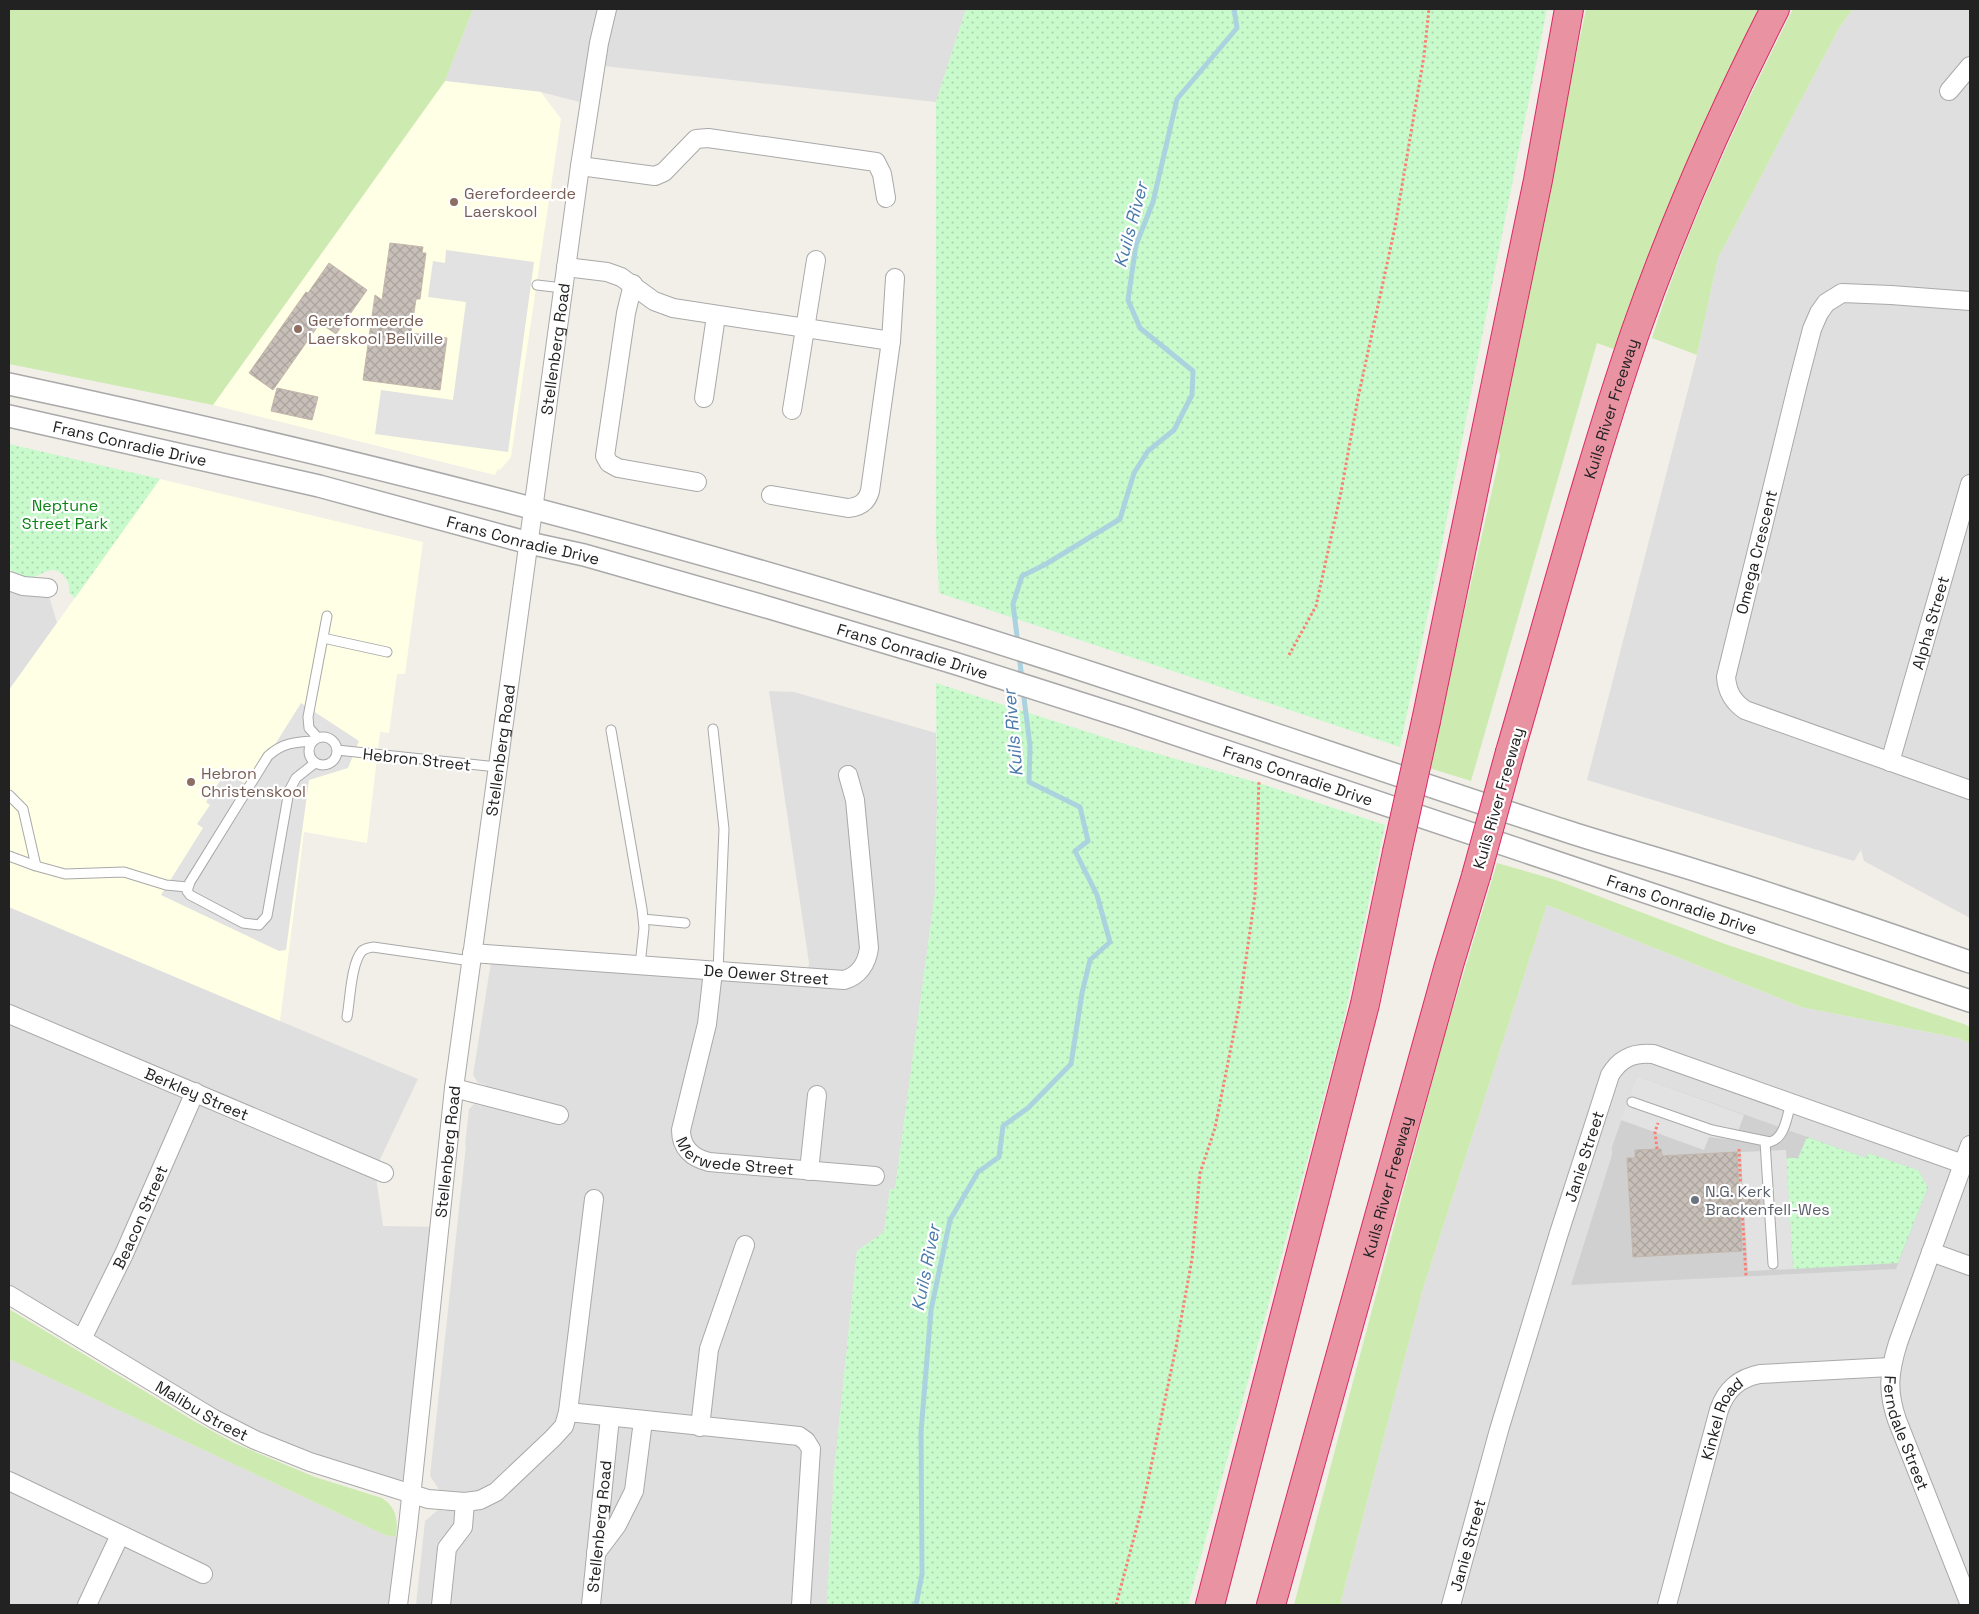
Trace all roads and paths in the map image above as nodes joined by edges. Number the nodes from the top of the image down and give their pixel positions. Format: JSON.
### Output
{"nodes":[{"id":1,"x":607,"y":9,"type":"edge"},
{"id":2,"x":1428,"y":9,"type":"edge"},
{"id":3,"x":1569,"y":9,"type":"edge"},
{"id":4,"x":1775,"y":9,"type":"edge"},
{"id":5,"x":1970,"y":66,"type":"edge"},
{"id":6,"x":1949,"y":91,"type":"dead end"},
{"id":7,"x":580,"y":166,"type":"junction"},
{"id":8,"x":886,"y":198,"type":"dead end"},
{"id":9,"x":816,"y":260,"type":"dead end"},
{"id":10,"x":566,"y":266,"type":"junction"},
{"id":11,"x":895,"y":278,"type":"dead end"},
{"id":12,"x":536,"y":284,"type":"dead end"},
{"id":13,"x":633,"y":284,"type":"junction"},
{"id":14,"x":563,"y":288,"type":"junction"},
{"id":15,"x":1970,"y":301,"type":"edge"},
{"id":16,"x":716,"y":316,"type":"junction"},
{"id":17,"x":804,"y":329,"type":"junction"},
{"id":18,"x":891,"y":341,"type":"junction"},
{"id":19,"x":9,"y":384,"type":"edge"},
{"id":20,"x":704,"y":398,"type":"dead end"},
{"id":21,"x":792,"y":410,"type":"dead end"},
{"id":22,"x":9,"y":416,"type":"edge"},
{"id":23,"x":697,"y":482,"type":"dead end"},
{"id":24,"x":1970,"y":484,"type":"edge"},
{"id":25,"x":771,"y":495,"type":"dead end"},
{"id":26,"x":534,"y":508,"type":"junction"},
{"id":27,"x":528,"y":543,"type":"junction"},
{"id":28,"x":9,"y":581,"type":"edge"},
{"id":29,"x":48,"y":588,"type":"dead end"},
{"id":30,"x":328,"y":616,"type":"dead end"},
{"id":31,"x":323,"y":638,"type":"junction"},
{"id":32,"x":387,"y":652,"type":"dead end"},
{"id":33,"x":1289,"y":655,"type":"dead end"},
{"id":34,"x":713,"y":729,"type":"dead end"},
{"id":35,"x":610,"y":730,"type":"dead end"},
{"id":36,"x":316,"y":740,"type":"junction"},
{"id":37,"x":337,"y":750,"type":"junction"},
{"id":38,"x":1890,"y":762,"type":"junction"},
{"id":39,"x":315,"y":763,"type":"junction"},
{"id":40,"x":497,"y":768,"type":"junction"},
{"id":41,"x":848,"y":775,"type":"dead end"},
{"id":42,"x":1259,"y":782,"type":"dead end"},
{"id":43,"x":1970,"y":790,"type":"edge"},
{"id":44,"x":9,"y":795,"type":"edge"},
{"id":45,"x":9,"y":856,"type":"edge"},
{"id":46,"x":36,"y":866,"type":"junction"},
{"id":47,"x":187,"y":887,"type":"junction"},
{"id":48,"x":643,"y":920,"type":"junction"},
{"id":49,"x":685,"y":923,"type":"dead end"},
{"id":50,"x":471,"y":957,"type":"junction"},
{"id":51,"x":1970,"y":962,"type":"edge"},
{"id":52,"x":640,"y":966,"type":"junction"},
{"id":53,"x":715,"y":971,"type":"junction"},
{"id":54,"x":1970,"y":1001,"type":"edge"},
{"id":55,"x":9,"y":1014,"type":"edge"},
{"id":56,"x":347,"y":1017,"type":"dead end"},
{"id":57,"x":454,"y":1088,"type":"junction"},
{"id":58,"x":194,"y":1092,"type":"junction"},
{"id":59,"x":817,"y":1094,"type":"dead end"},
{"id":60,"x":1632,"y":1102,"type":"dead end"},
{"id":61,"x":1791,"y":1103,"type":"junction"},
{"id":62,"x":1662,"y":1112,"type":"junction"},
{"id":63,"x":559,"y":1115,"type":"dead end"},
{"id":64,"x":1738,"y":1135,"type":"junction"},
{"id":65,"x":1765,"y":1142,"type":"junction"},
{"id":66,"x":1970,"y":1144,"type":"edge"},
{"id":67,"x":1657,"y":1149,"type":"dead end"},
{"id":68,"x":1963,"y":1164,"type":"junction"},
{"id":69,"x":809,"y":1171,"type":"junction"},
{"id":70,"x":384,"y":1173,"type":"dead end"},
{"id":71,"x":875,"y":1176,"type":"dead end"},
{"id":72,"x":1741,"y":1194,"type":"dead end"},
{"id":73,"x":594,"y":1200,"type":"dead end"},
{"id":74,"x":1742,"y":1208,"type":"dead end"},
{"id":75,"x":745,"y":1246,"type":"dead end"},
{"id":76,"x":1931,"y":1252,"type":"junction"},
{"id":77,"x":1773,"y":1264,"type":"dead end"},
{"id":78,"x":1970,"y":1266,"type":"edge"},
{"id":79,"x":1746,"y":1276,"type":"dead end"},
{"id":80,"x":9,"y":1294,"type":"edge"},
{"id":81,"x":82,"y":1339,"type":"junction"},
{"id":82,"x":1890,"y":1366,"type":"junction"},
{"id":83,"x":568,"y":1412,"type":"junction"},
{"id":84,"x":610,"y":1417,"type":"junction"},
{"id":85,"x":643,"y":1421,"type":"junction"},
{"id":86,"x":700,"y":1427,"type":"junction"},
{"id":87,"x":9,"y":1481,"type":"edge"},
{"id":88,"x":411,"y":1494,"type":"junction"},
{"id":89,"x":465,"y":1502,"type":"junction"},
{"id":90,"x":120,"y":1535,"type":"junction"},
{"id":91,"x":596,"y":1553,"type":"junction"},
{"id":92,"x":203,"y":1574,"type":"dead end"},
{"id":93,"x":87,"y":1605,"type":"edge"},
{"id":94,"x":398,"y":1605,"type":"edge"},
{"id":95,"x":441,"y":1605,"type":"edge"},
{"id":96,"x":591,"y":1605,"type":"edge"},
{"id":97,"x":801,"y":1605,"type":"edge"},
{"id":98,"x":1116,"y":1605,"type":"edge"},
{"id":99,"x":1210,"y":1605,"type":"edge"},
{"id":100,"x":1271,"y":1605,"type":"edge"},
{"id":101,"x":1451,"y":1605,"type":"edge"},
{"id":102,"x":1667,"y":1605,"type":"edge"},
{"id":103,"x":1970,"y":1605,"type":"edge"}],
"edges":[{"from":1,"to":7,"type":"street","name":"Stellenberg Road"},
{"from":2,"to":33,"type":"path"},
{"from":3,"to":99,"type":"highway","bridge":true},
{"from":4,"to":100,"type":"highway","name":"Kuils River Freeway","bridge":true},
{"from":5,"to":6,"type":"street"},
{"from":7,"to":8,"type":"street"},
{"from":7,"to":10,"type":"street","name":"Stellenberg Road"},
{"from":9,"to":17,"type":"street"},
{"from":10,"to":13,"type":"street"},
{"from":10,"to":14,"type":"street","name":"Stellenberg Road"},
{"from":11,"to":18,"type":"street"},
{"from":12,"to":14,"type":"lane"},
{"from":13,"to":16,"type":"street"},
{"from":13,"to":23,"type":"street"},
{"from":14,"to":26,"type":"street","name":"Stellenberg Road"},
{"from":15,"to":38,"type":"street","name":"Omega Crescent"},
{"from":16,"to":17,"type":"street"},
{"from":16,"to":20,"type":"street"},
{"from":17,"to":18,"type":"street"},
{"from":17,"to":21,"type":"street"},
{"from":18,"to":25,"type":"street"},
{"from":19,"to":26,"type":"street","name":"Frans Conradie Drive"},
{"from":22,"to":27,"type":"street","name":"Frans Conradie Drive"},
{"from":24,"to":38,"type":"street","name":"Alpha Street"},
{"from":26,"to":27,"type":"street","name":"Stellenberg Road"},
{"from":26,"to":51,"type":"street","name":"Frans Conradie Drive"},
{"from":27,"to":40,"type":"street","name":"Stellenberg Road"},
{"from":27,"to":54,"type":"street","name":"Frans Conradie Drive"},
{"from":28,"to":29,"type":"street"},
{"from":30,"to":31,"type":"lane"},
{"from":31,"to":32,"type":"lane"},
{"from":31,"to":36,"type":"lane"},
{"from":34,"to":53,"type":"lane"},
{"from":35,"to":48,"type":"lane"},
{"from":36,"to":37,"type":"lane"},
{"from":36,"to":39,"type":"lane"},
{"from":36,"to":47,"type":"lane"},
{"from":37,"to":39,"type":"lane"},
{"from":37,"to":40,"type":"lane","name":"Hebron Street"},
{"from":38,"to":43,"type":"street","name":"Omega Crescent"},
{"from":39,"to":47,"type":"lane"},
{"from":40,"to":50,"type":"street","name":"Stellenberg Road"},
{"from":41,"to":53,"type":"street","name":"De Oewer Street"},
{"from":42,"to":98,"type":"path"},
{"from":44,"to":46,"type":"lane"},
{"from":45,"to":46,"type":"lane"},
{"from":46,"to":47,"type":"lane"},
{"from":48,"to":49,"type":"lane"},
{"from":48,"to":52,"type":"lane"},
{"from":50,"to":52,"type":"street","name":"De Oewer Street"},
{"from":50,"to":56,"type":"lane"},
{"from":50,"to":57,"type":"street","name":"Stellenberg Road"},
{"from":52,"to":53,"type":"street","name":"De Oewer Street"},
{"from":53,"to":69,"type":"street","name":"Merwede Street"},
{"from":55,"to":58,"type":"street","name":"Berkley Street"},
{"from":57,"to":63,"type":"street"},
{"from":57,"to":88,"type":"street","name":"Stellenberg Road"},
{"from":58,"to":70,"type":"street","name":"Berkley Street"},
{"from":58,"to":81,"type":"street","name":"Beacon Street"},
{"from":59,"to":69,"type":"street"},
{"from":60,"to":62,"type":"lane"},
{"from":61,"to":65,"type":"lane"},
{"from":61,"to":68,"type":"street","name":"Janie Street"},
{"from":61,"to":101,"type":"street","name":"Janie Street"},
{"from":62,"to":64,"type":"lane"},
{"from":62,"to":67,"type":"path"},
{"from":64,"to":65,"type":"lane"},
{"from":64,"to":72,"type":"path"},
{"from":65,"to":77,"type":"lane"},
{"from":66,"to":68,"type":"street","name":"Ferndale Street"},
{"from":68,"to":76,"type":"street","name":"Ferndale Street"},
{"from":69,"to":71,"type":"street","name":"Merwede Street"},
{"from":73,"to":83,"type":"street"},
{"from":74,"to":79,"type":"path"},
{"from":75,"to":86,"type":"street"},
{"from":76,"to":78,"type":"street"},
{"from":76,"to":82,"type":"street","name":"Ferndale Street"},
{"from":80,"to":81,"type":"street","name":"Malibu Street"},
{"from":81,"to":88,"type":"street","name":"Malibu Street"},
{"from":82,"to":102,"type":"street","name":"Kinkel Road"},
{"from":82,"to":103,"type":"street","name":"Ferndale Street"},
{"from":83,"to":84,"type":"street"},
{"from":83,"to":89,"type":"street"},
{"from":84,"to":85,"type":"street"},
{"from":84,"to":91,"type":"street","name":"Stellenberg Road"},
{"from":85,"to":86,"type":"street"},
{"from":85,"to":91,"type":"street"},
{"from":86,"to":97,"type":"street"},
{"from":87,"to":90,"type":"street"},
{"from":88,"to":89,"type":"street"},
{"from":88,"to":94,"type":"street","name":"Stellenberg Road"},
{"from":89,"to":95,"type":"street"},
{"from":90,"to":92,"type":"street"},
{"from":90,"to":93,"type":"street"},
{"from":91,"to":96,"type":"street","name":"Stellenberg Road"}]}
